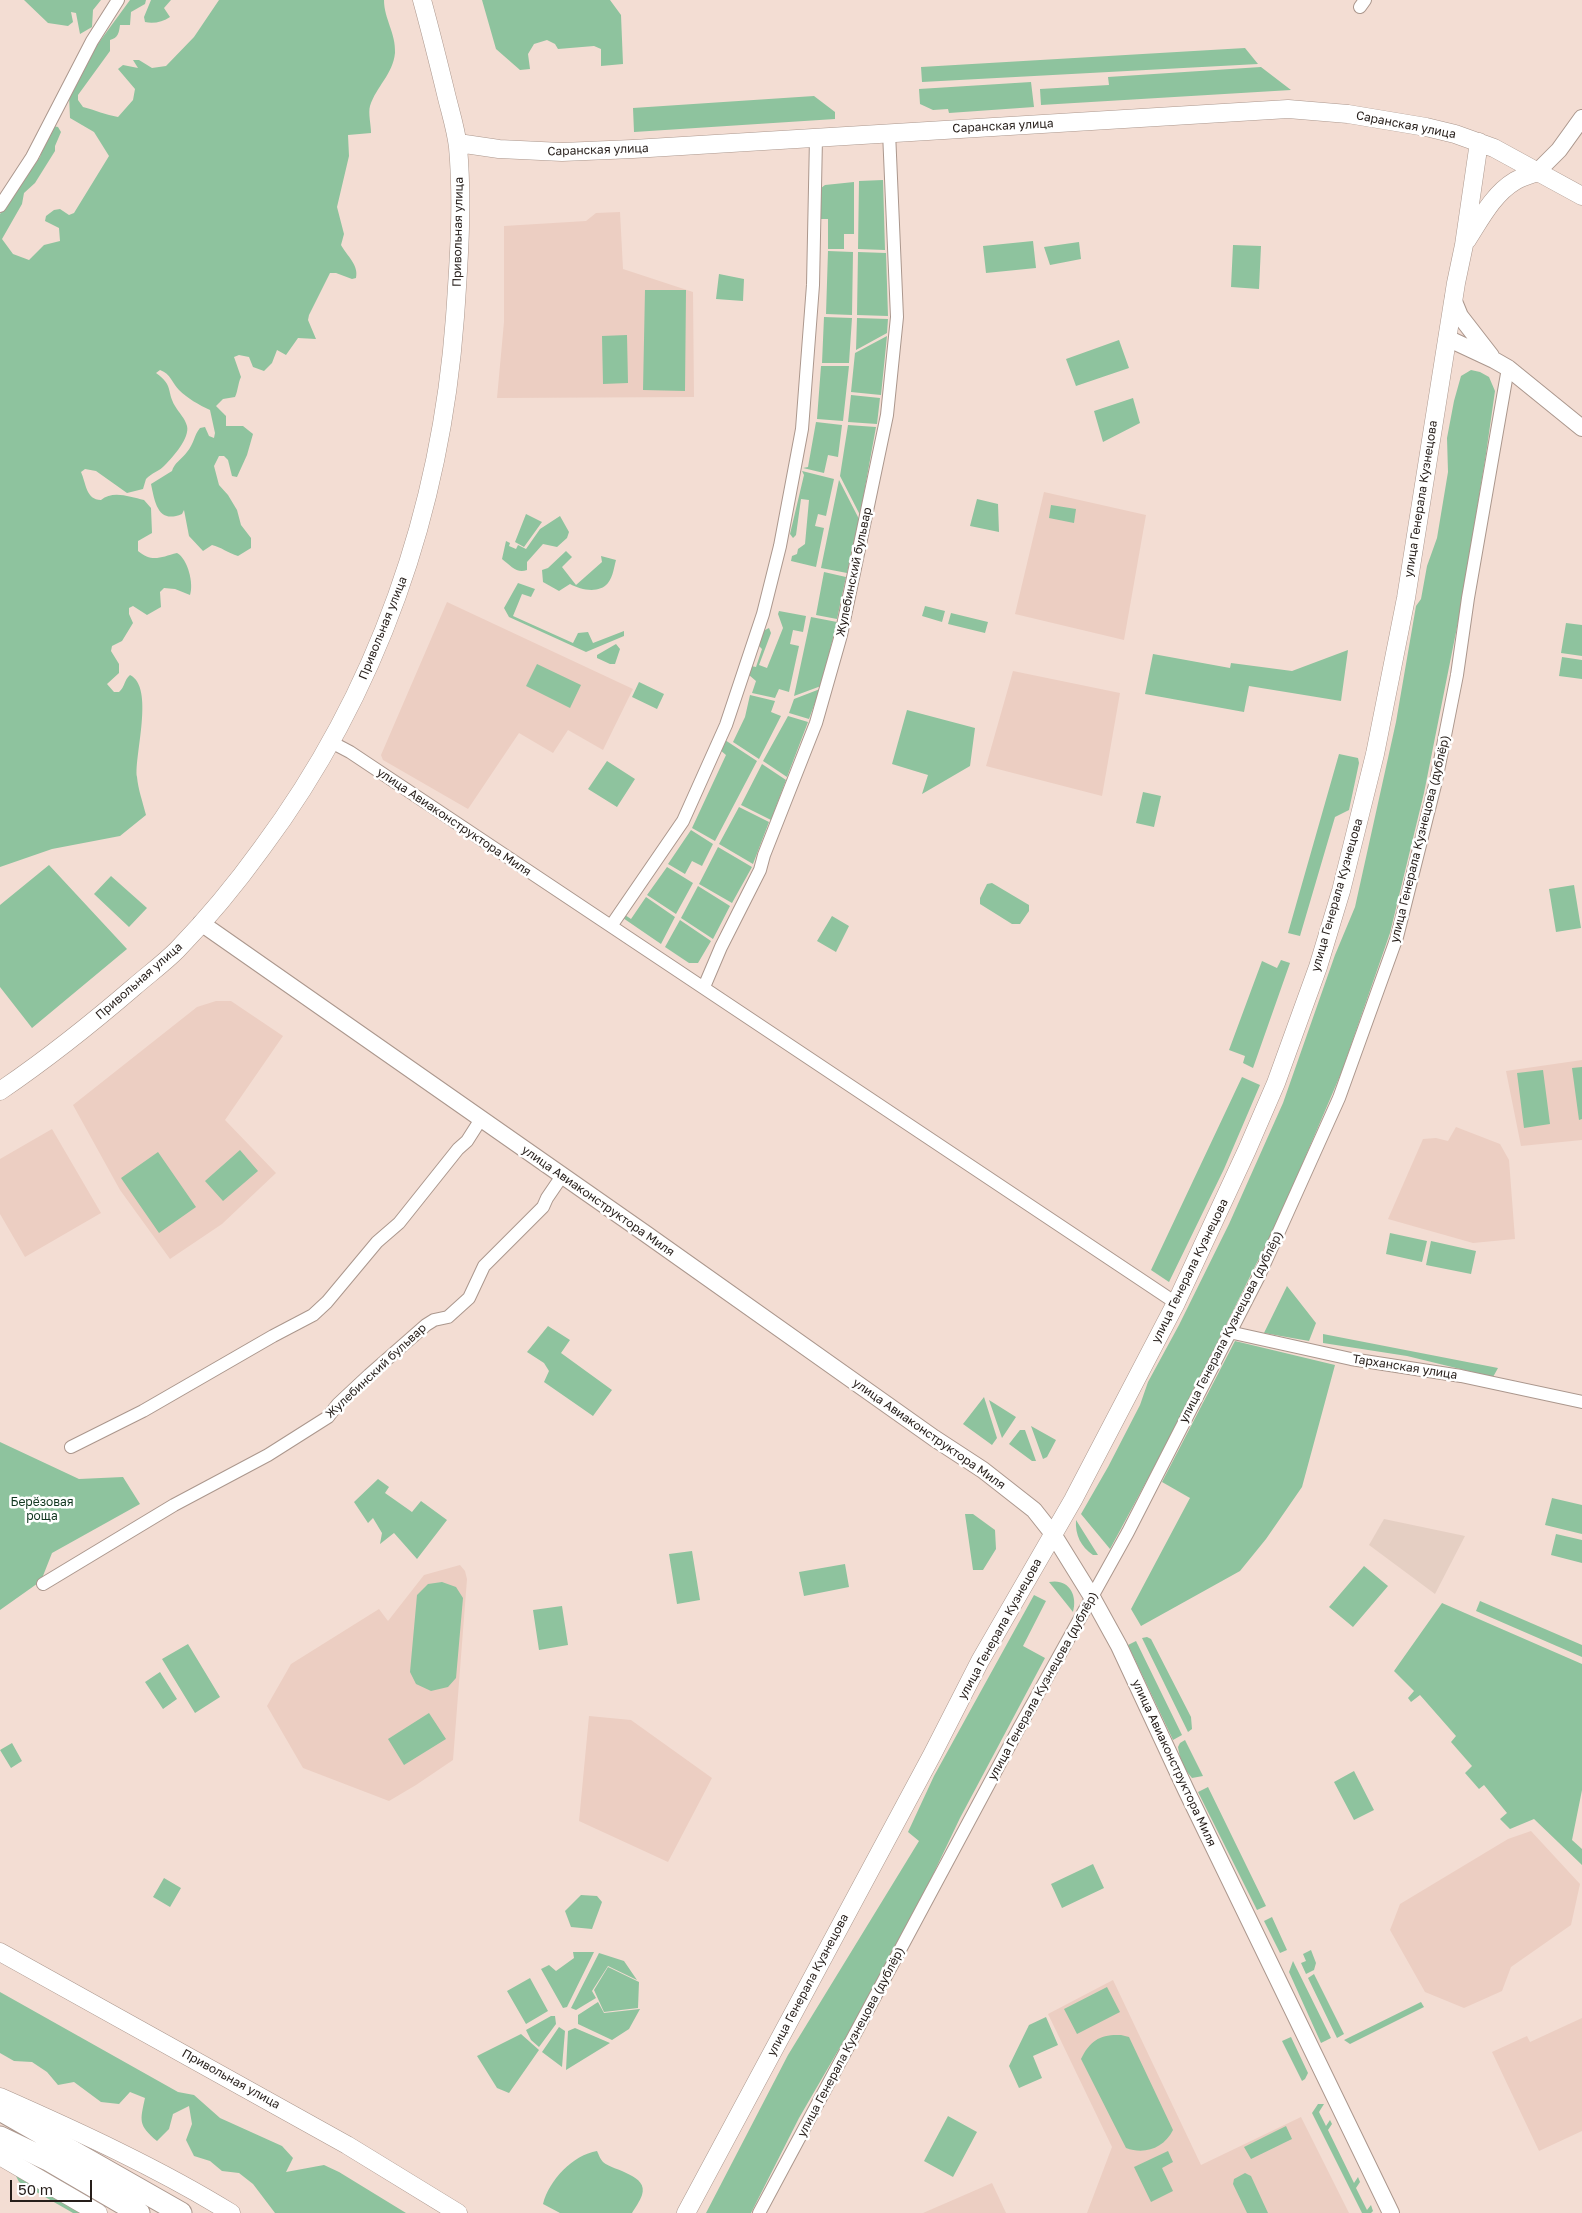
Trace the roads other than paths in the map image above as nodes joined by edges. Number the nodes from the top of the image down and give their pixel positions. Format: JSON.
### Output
{"nodes":[{"id":1,"x":118,"y":0,"type":"edge"},
{"id":2,"x":422,"y":0,"type":"edge"},
{"id":3,"x":1582,"y":118,"type":"edge"},
{"id":4,"x":889,"y":132,"type":"junction"},
{"id":5,"x":816,"y":138,"type":"junction"},
{"id":6,"x":1478,"y":142,"type":"junction"},
{"id":7,"x":458,"y":143,"type":"junction"},
{"id":8,"x":1537,"y":172,"type":"junction"},
{"id":9,"x":1582,"y":196,"type":"edge"},
{"id":10,"x":0,"y":206,"type":"edge"},
{"id":11,"x":1464,"y":245,"type":"junction"},
{"id":12,"x":1453,"y":299,"type":"junction"},
{"id":13,"x":1447,"y":338,"type":"junction"},
{"id":14,"x":1444,"y":361,"type":"junction"},
{"id":15,"x":1501,"y":364,"type":"junction"},
{"id":16,"x":1582,"y":428,"type":"edge"},
{"id":17,"x":331,"y":742,"type":"junction"},
{"id":18,"x":201,"y":923,"type":"junction"},
{"id":19,"x":612,"y":926,"type":"junction"},
{"id":20,"x":704,"y":987,"type":"junction"},
{"id":21,"x":0,"y":1091,"type":"edge"},
{"id":22,"x":481,"y":1119,"type":"junction"},
{"id":23,"x":562,"y":1176,"type":"junction"},
{"id":24,"x":1176,"y":1303,"type":"junction"},
{"id":25,"x":1229,"y":1332,"type":"junction"},
{"id":26,"x":1582,"y":1402,"type":"edge"},
{"id":27,"x":71,"y":1447,"type":"dead end"},
{"id":28,"x":1053,"y":1534,"type":"junction"},
{"id":29,"x":43,"y":1584,"type":"dead end"},
{"id":30,"x":1092,"y":1596,"type":"junction"},
{"id":31,"x":0,"y":1952,"type":"edge"},
{"id":32,"x":0,"y":2097,"type":"edge"},
{"id":33,"x":0,"y":2110,"type":"edge"},
{"id":34,"x":0,"y":2137,"type":"edge"},
{"id":35,"x":0,"y":2156,"type":"edge"},
{"id":36,"x":98,"y":2213,"type":"edge"},
{"id":37,"x":139,"y":2213,"type":"edge"},
{"id":38,"x":181,"y":2213,"type":"edge"},
{"id":39,"x":231,"y":2213,"type":"edge"},
{"id":40,"x":458,"y":2213,"type":"edge"},
{"id":41,"x":686,"y":2213,"type":"edge"},
{"id":42,"x":759,"y":2213,"type":"edge"},
{"id":43,"x":1391,"y":2213,"type":"edge"}],
"edges":[{"from":1,"to":10,"type":"street"},
{"from":2,"to":7,"type":"main road","name":"Привольная улица"},
{"from":3,"to":8,"type":"street"},
{"from":4,"to":5,"type":"main road","name":"Саранская улица"},
{"from":4,"to":6,"type":"main road","name":"Саранская улица"},
{"from":4,"to":20,"type":"street","name":"Жулебинский бульвар"},
{"from":5,"to":7,"type":"main road","name":"Саранская улица"},
{"from":5,"to":19,"type":"street"},
{"from":6,"to":8,"type":"main road","name":"Саранская улица"},
{"from":6,"to":11,"type":"main road","name":"улица Генерала Кузнецова"},
{"from":7,"to":17,"type":"main road","name":"Привольная улица"},
{"from":8,"to":9,"type":"main road","name":"Саранская улица"},
{"from":8,"to":11,"type":"main road","name":"улица Генерала Кузнецова"},
{"from":11,"to":12,"type":"main road","name":"улица Генерала Кузнецова"},
{"from":12,"to":13,"type":"main road","name":"улица Генерала Кузнецова"},
{"from":12,"to":15,"type":"street"},
{"from":13,"to":14,"type":"main road","name":"улица Генерала Кузнецова"},
{"from":13,"to":15,"type":"street"},
{"from":14,"to":15,"type":"street"},
{"from":14,"to":24,"type":"main road","name":"улица Генерала Кузнецова"},
{"from":15,"to":16,"type":"street"},
{"from":15,"to":25,"type":"street","name":"улица Генерала Кузнецова (дублёр)"},
{"from":17,"to":18,"type":"main road","name":"Привольная улица"},
{"from":17,"to":19,"type":"street","name":"улица Авиаконструктора Миля"},
{"from":18,"to":21,"type":"main road","name":"Привольная улица"},
{"from":18,"to":22,"type":"street","name":"улица Авиаконструктора Миля"},
{"from":19,"to":20,"type":"street","name":"улица Авиаконструктора Миля"},
{"from":20,"to":24,"type":"street","name":"улица Авиаконструктора Миля"},
{"from":22,"to":23,"type":"street","name":"улица Авиаконструктора Миля"},
{"from":22,"to":27,"type":"street"},
{"from":23,"to":28,"type":"street","name":"улица Авиаконструктора Миля"},
{"from":23,"to":29,"type":"street","name":"Жулебинский бульвар"},
{"from":24,"to":28,"type":"main road","name":"улица Генерала Кузнецова"},
{"from":25,"to":26,"type":"street","name":"Тарханская улица"},
{"from":25,"to":30,"type":"street","name":"улица Генерала Кузнецова (дублёр)"},
{"from":28,"to":30,"type":"street","name":"улица Авиаконструктора Миля"},
{"from":28,"to":41,"type":"main road","name":"улица Генерала Кузнецова"},
{"from":30,"to":42,"type":"street","name":"улица Генерала Кузнецова (дублёр)"},
{"from":30,"to":43,"type":"street","name":"улица Авиаконструктора Миля"},
{"from":31,"to":40,"type":"main road","name":"Привольная улица"},
{"from":32,"to":39,"type":"main road"},
{"from":33,"to":38,"type":"highway"},
{"from":34,"to":37,"type":"highway"},
{"from":35,"to":36,"type":"main road"}]}
